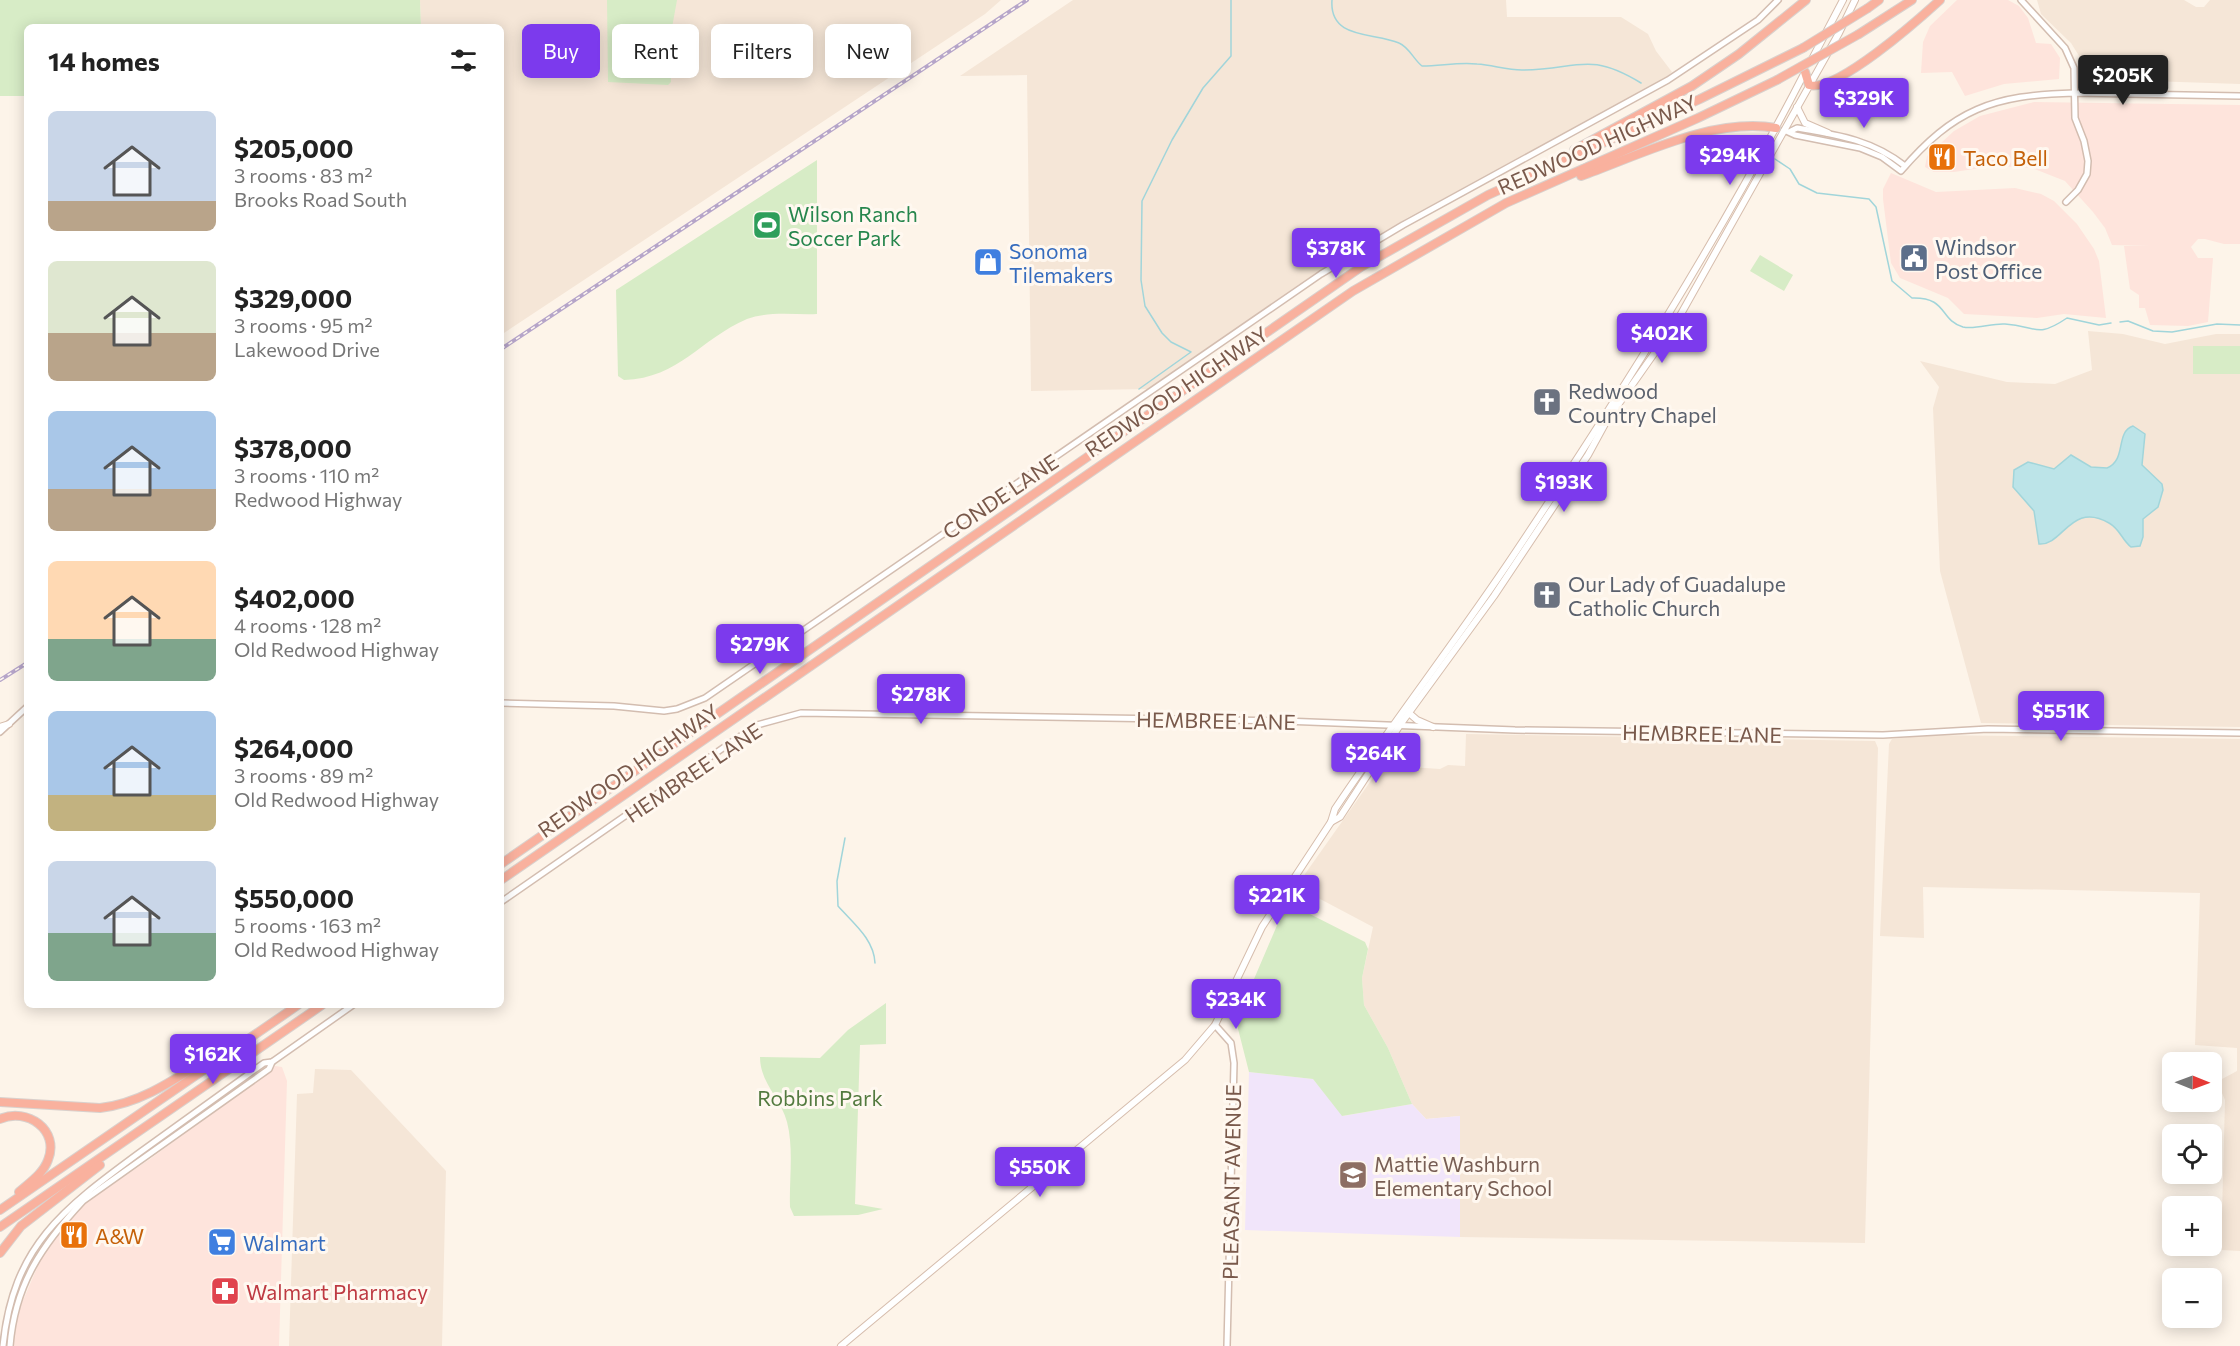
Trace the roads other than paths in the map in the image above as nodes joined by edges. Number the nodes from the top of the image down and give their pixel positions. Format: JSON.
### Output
{"nodes":[{"id":1,"x":1778,"y":0,"type":"edge"},
{"id":2,"x":1806,"y":0,"type":"edge"},
{"id":3,"x":1843,"y":0,"type":"edge"},
{"id":4,"x":1855,"y":0,"type":"edge"},
{"id":5,"x":1879,"y":0,"type":"edge"},
{"id":6,"x":1912,"y":0,"type":"edge"},
{"id":7,"x":1940,"y":0,"type":"edge"},
{"id":8,"x":2021,"y":0,"type":"edge"},
{"id":9,"x":1805,"y":72,"type":"junction"},
{"id":10,"x":1809,"y":86,"type":"junction"},
{"id":11,"x":2074,"y":93,"type":"junction"},
{"id":12,"x":2240,"y":96,"type":"edge"},
{"id":13,"x":1797,"y":107,"type":"junction"},
{"id":14,"x":1783,"y":130,"type":"junction"},
{"id":15,"x":1828,"y":133,"type":"junction"},
{"id":16,"x":1905,"y":166,"type":"junction"},
{"id":17,"x":1512,"y":183,"type":"junction"},
{"id":18,"x":1521,"y":196,"type":"junction"},
{"id":19,"x":2066,"y":202,"type":"dead end"},
{"id":20,"x":504,"y":703,"type":"edge"},
{"id":21,"x":24,"y":710,"type":"edge"},
{"id":22,"x":1409,"y":713,"type":"junction"},
{"id":23,"x":9,"y":724,"type":"junction"},
{"id":24,"x":1391,"y":725,"type":"junction"},
{"id":25,"x":1400,"y":725,"type":"junction"},
{"id":26,"x":0,"y":727,"type":"edge"},
{"id":27,"x":1432,"y":727,"type":"junction"},
{"id":28,"x":0,"y":732,"type":"edge"},
{"id":29,"x":2240,"y":733,"type":"edge"},
{"id":30,"x":1331,"y":822,"type":"junction"},
{"id":31,"x":504,"y":862,"type":"edge"},
{"id":32,"x":504,"y":878,"type":"edge"},
{"id":33,"x":504,"y":900,"type":"edge"},
{"id":34,"x":294,"y":1008,"type":"edge"},
{"id":35,"x":318,"y":1008,"type":"edge"},
{"id":36,"x":349,"y":1008,"type":"edge"},
{"id":37,"x":1215,"y":1025,"type":"junction"},
{"id":38,"x":236,"y":1048,"type":"junction"},
{"id":39,"x":272,"y":1062,"type":"junction"},
{"id":40,"x":0,"y":1102,"type":"edge"},
{"id":41,"x":0,"y":1119,"type":"edge"},
{"id":42,"x":134,"y":1137,"type":"junction"},
{"id":43,"x":0,"y":1209,"type":"edge"},
{"id":44,"x":0,"y":1227,"type":"edge"},
{"id":45,"x":0,"y":1253,"type":"edge"},
{"id":46,"x":3,"y":1346,"type":"edge"},
{"id":47,"x":10,"y":1346,"type":"edge"},
{"id":48,"x":841,"y":1346,"type":"edge"},
{"id":49,"x":1227,"y":1346,"type":"edge"}],
"edges":[{"from":1,"to":20,"type":"street","name":"CONDE LANE"},
{"from":2,"to":17,"type":"highway"},
{"from":3,"to":9,"type":"main road"},
{"from":4,"to":10,"type":"main road"},
{"from":5,"to":17,"type":"highway","name":"REDWOOD HIGHWAY","bridge":true},
{"from":6,"to":18,"type":"highway","name":"REDWOOD HIGHWAY","bridge":true},
{"from":7,"to":10,"type":"highway"},
{"from":8,"to":11,"type":"street"},
{"from":9,"to":10,"type":"highway"},
{"from":9,"to":14,"type":"main road"},
{"from":10,"to":13,"type":"main road"},
{"from":11,"to":12,"type":"street"},
{"from":11,"to":16,"type":"street"},
{"from":11,"to":19,"type":"street"},
{"from":13,"to":14,"type":"main road"},
{"from":13,"to":15,"type":"main road"},
{"from":14,"to":15,"type":"street"},
{"from":14,"to":16,"type":"street"},
{"from":14,"to":18,"type":"highway"},
{"from":14,"to":22,"type":"main road"},
{"from":14,"to":24,"type":"main road"},
{"from":15,"to":16,"type":"street"},
{"from":17,"to":31,"type":"highway","name":"REDWOOD HIGHWAY"},
{"from":18,"to":32,"type":"highway","name":"REDWOOD HIGHWAY"},
{"from":21,"to":23,"type":"street"},
{"from":22,"to":25,"type":"main road"},
{"from":22,"to":27,"type":"main road"},
{"from":23,"to":26,"type":"main road"},
{"from":23,"to":28,"type":"street"},
{"from":24,"to":25,"type":"street","name":"HEMBREE LANE"},
{"from":24,"to":30,"type":"main road"},
{"from":24,"to":33,"type":"street","name":"HEMBREE LANE"},
{"from":25,"to":27,"type":"street","name":"HEMBREE LANE"},
{"from":25,"to":30,"type":"main road"},
{"from":27,"to":29,"type":"street","name":"HEMBREE LANE"},
{"from":30,"to":37,"type":"main road"},
{"from":34,"to":38,"type":"highway"},
{"from":35,"to":42,"type":"highway"},
{"from":36,"to":39,"type":"street"},
{"from":37,"to":48,"type":"main road"},
{"from":37,"to":49,"type":"street","name":"PLEASANT AVENUE"},
{"from":38,"to":40,"type":"highway"},
{"from":38,"to":43,"type":"highway"},
{"from":39,"to":46,"type":"street"},
{"from":39,"to":47,"type":"street"},
{"from":41,"to":43,"type":"highway"},
{"from":42,"to":44,"type":"highway"},
{"from":42,"to":45,"type":"highway"}]}
